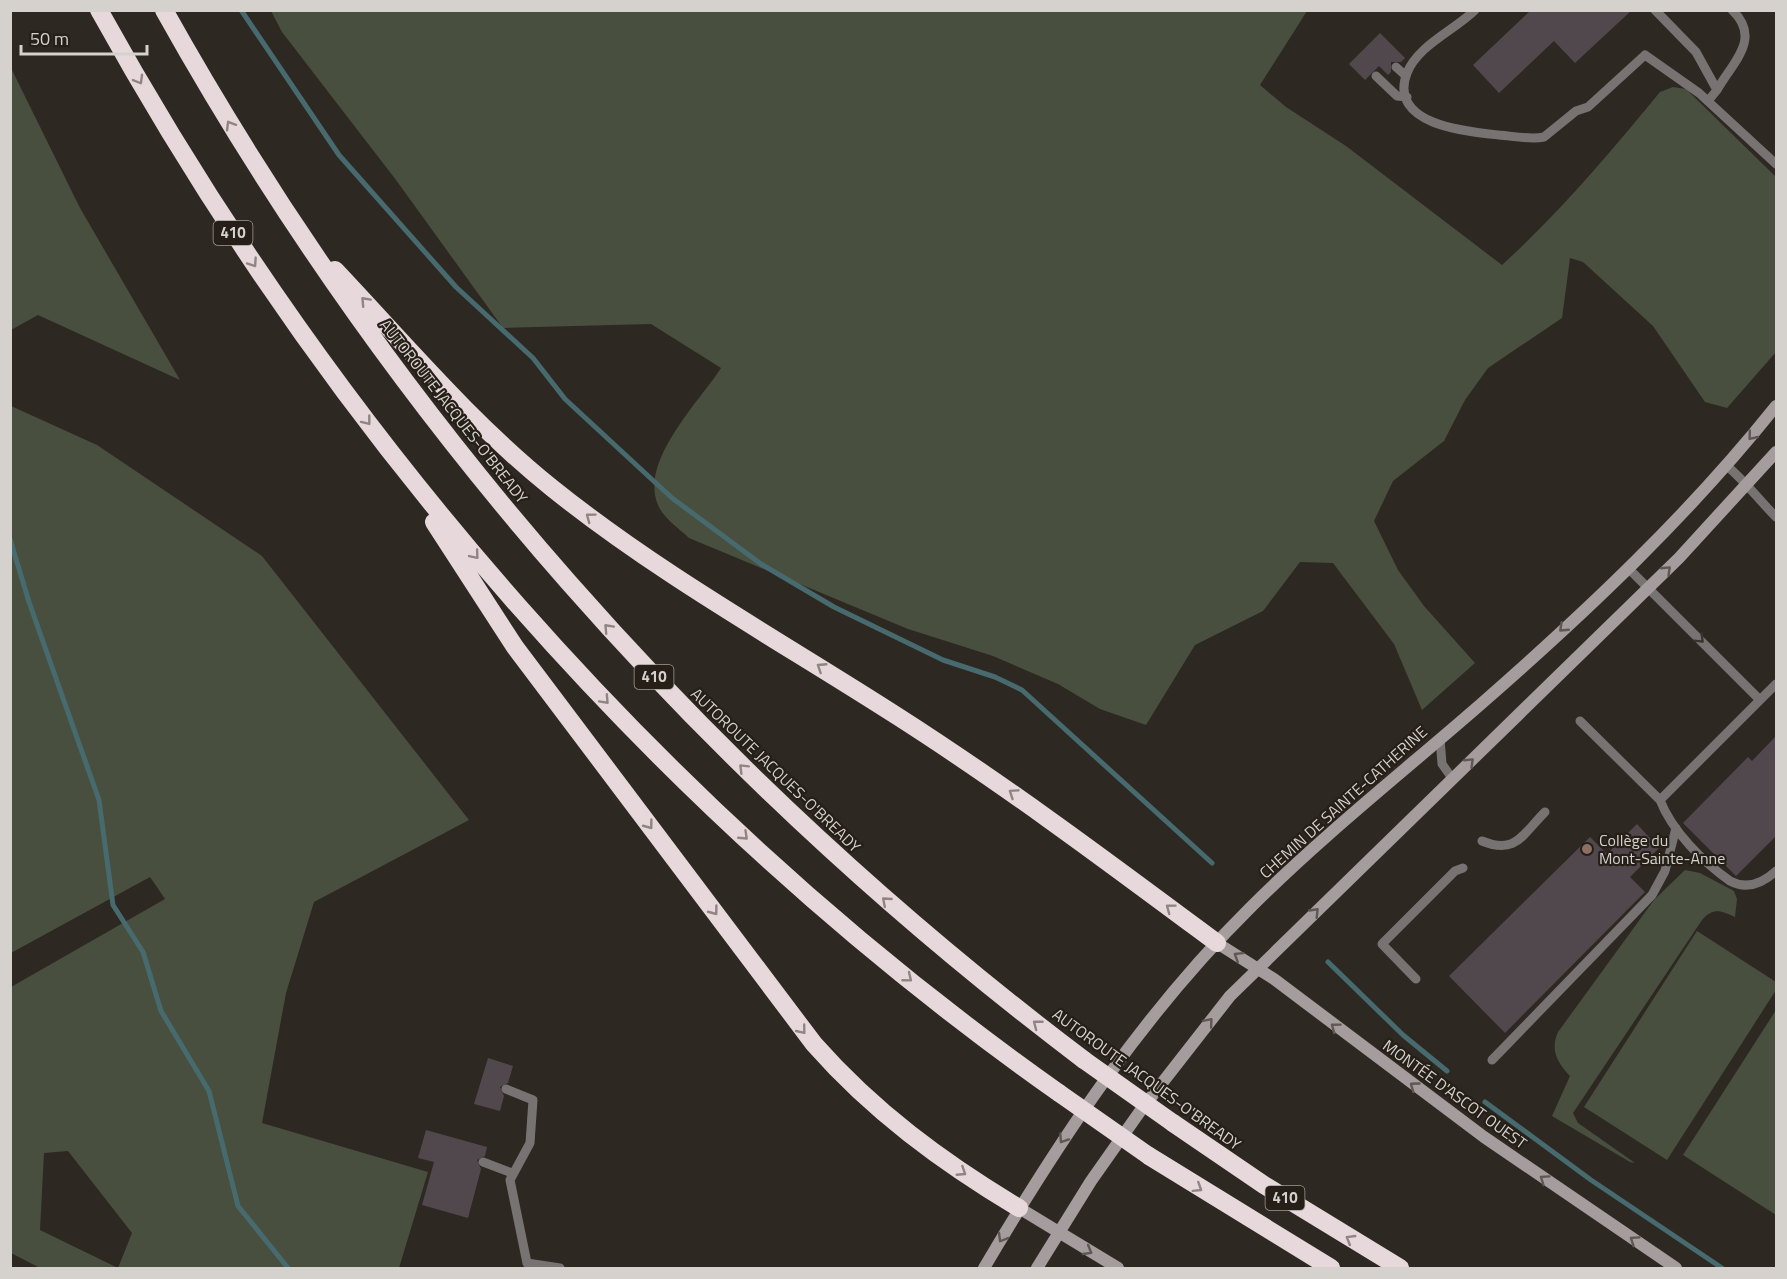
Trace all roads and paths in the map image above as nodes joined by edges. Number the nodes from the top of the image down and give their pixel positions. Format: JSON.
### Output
{"nodes":[{"id":1,"x":99,"y":10,"type":"edge"},
{"id":2,"x":164,"y":10,"type":"edge"},
{"id":3,"x":1475,"y":10,"type":"edge"},
{"id":4,"x":1655,"y":10,"type":"edge"},
{"id":5,"x":1732,"y":10,"type":"edge"},
{"id":6,"x":1396,"y":67,"type":"dead end"},
{"id":7,"x":1376,"y":76,"type":"dead end"},
{"id":8,"x":1406,"y":76,"type":"junction"},
{"id":9,"x":1717,"y":90,"type":"junction"},
{"id":10,"x":1407,"y":97,"type":"junction"},
{"id":11,"x":1708,"y":101,"type":"junction"},
{"id":12,"x":1776,"y":164,"type":"edge"},
{"id":13,"x":295,"y":227,"type":"junction"},
{"id":14,"x":1776,"y":406,"type":"edge"},
{"id":15,"x":385,"y":444,"type":"junction"},
{"id":16,"x":1776,"y":452,"type":"edge"},
{"id":17,"x":1727,"y":465,"type":"junction"},
{"id":18,"x":1749,"y":484,"type":"junction"},
{"id":19,"x":1776,"y":517,"type":"edge"},
{"id":20,"x":1628,"y":568,"type":"junction"},
{"id":21,"x":1649,"y":588,"type":"junction"},
{"id":22,"x":1776,"y":684,"type":"edge"},
{"id":23,"x":1760,"y":700,"type":"junction"},
{"id":24,"x":1580,"y":722,"type":"dead end"},
{"id":25,"x":1440,"y":738,"type":"junction"},
{"id":26,"x":1452,"y":778,"type":"junction"},
{"id":27,"x":1660,"y":800,"type":"junction"},
{"id":28,"x":1545,"y":812,"type":"dead end"},
{"id":29,"x":1676,"y":828,"type":"junction"},
{"id":30,"x":1482,"y":841,"type":"dead end"},
{"id":31,"x":1463,"y":868,"type":"dead end"},
{"id":32,"x":1776,"y":871,"type":"edge"},
{"id":33,"x":1217,"y":944,"type":"junction"},
{"id":34,"x":1258,"y":969,"type":"junction"},
{"id":35,"x":1416,"y":979,"type":"dead end"},
{"id":36,"x":1492,"y":1060,"type":"dead end"},
{"id":37,"x":506,"y":1089,"type":"dead end"},
{"id":38,"x":483,"y":1162,"type":"dead end"},
{"id":39,"x":512,"y":1173,"type":"junction"},
{"id":40,"x":1019,"y":1208,"type":"junction"},
{"id":41,"x":1058,"y":1233,"type":"junction"},
{"id":42,"x":560,"y":1269,"type":"edge"},
{"id":43,"x":984,"y":1269,"type":"edge"},
{"id":44,"x":1037,"y":1269,"type":"edge"},
{"id":45,"x":1118,"y":1269,"type":"edge"},
{"id":46,"x":1331,"y":1269,"type":"edge"},
{"id":47,"x":1400,"y":1269,"type":"edge"},
{"id":48,"x":1676,"y":1269,"type":"edge"}],
"edges":[{"from":1,"to":15,"type":"highway","number":"410","one_way":true},
{"from":13,"to":2,"type":"highway","name":"AUTOROUTE JACQUES-O'BREADY","number":"410","one_way":true},
{"from":3,"to":8,"type":"lane"},
{"from":4,"to":9,"type":"lane"},
{"from":5,"to":9,"type":"lane"},
{"from":6,"to":8,"type":"lane"},
{"from":7,"to":10,"type":"lane"},
{"from":8,"to":10,"type":"lane"},
{"from":9,"to":11,"type":"lane"},
{"from":10,"to":11,"type":"lane"},
{"from":11,"to":12,"type":"lane"},
{"from":33,"to":13,"type":"highway","one_way":true},
{"from":47,"to":13,"type":"highway","name":"AUTOROUTE JACQUES-O'BREADY","number":"410","one_way":true,"bridge":true},
{"from":14,"to":17,"type":"main road","name":"CHEMIN DE SAINTE-CATHERINE","one_way":true},
{"from":15,"to":40,"type":"highway","one_way":true},
{"from":15,"to":46,"type":"highway","number":"410","one_way":true,"bridge":true},
{"from":16,"to":18,"type":"main road"},
{"from":17,"to":18,"type":"lane"},
{"from":17,"to":20,"type":"main road","name":"CHEMIN DE SAINTE-CATHERINE"},
{"from":18,"to":19,"type":"lane"},
{"from":21,"to":18,"type":"main road","one_way":true},
{"from":20,"to":21,"type":"lane"},
{"from":20,"to":25,"type":"main road","name":"CHEMIN DE SAINTE-CATHERINE","one_way":true},
{"from":21,"to":23,"type":"lane","one_way":true},
{"from":26,"to":21,"type":"main road","one_way":true},
{"from":22,"to":23,"type":"lane"},
{"from":23,"to":27,"type":"lane"},
{"from":24,"to":27,"type":"lane"},
{"from":25,"to":26,"type":"lane"},
{"from":25,"to":33,"type":"main road","name":"CHEMIN DE SAINTE-CATHERINE"},
{"from":34,"to":26,"type":"main road","one_way":true},
{"from":27,"to":29,"type":"lane"},
{"from":28,"to":30,"type":"lane"},
{"from":29,"to":32,"type":"lane"},
{"from":29,"to":36,"type":"lane"},
{"from":31,"to":35,"type":"lane"},
{"from":34,"to":33,"type":"main road","name":"MONTÉE D'ASCOT OUEST","one_way":true},
{"from":33,"to":40,"type":"main road","name":"CHEMIN DE SAINTE-CATHERINE","one_way":true},
{"from":41,"to":34,"type":"main road","one_way":true},
{"from":48,"to":34,"type":"main road","name":"MONTÉE D'ASCOT OUEST","one_way":true},
{"from":37,"to":39,"type":"lane"},
{"from":38,"to":39,"type":"lane"},
{"from":39,"to":42,"type":"lane"},
{"from":40,"to":41,"type":"main road"},
{"from":40,"to":43,"type":"main road","name":"CHEMIN DE SAINTE-CATHERINE","one_way":true},
{"from":41,"to":44,"type":"main road"},
{"from":41,"to":45,"type":"main road","one_way":true}]}
